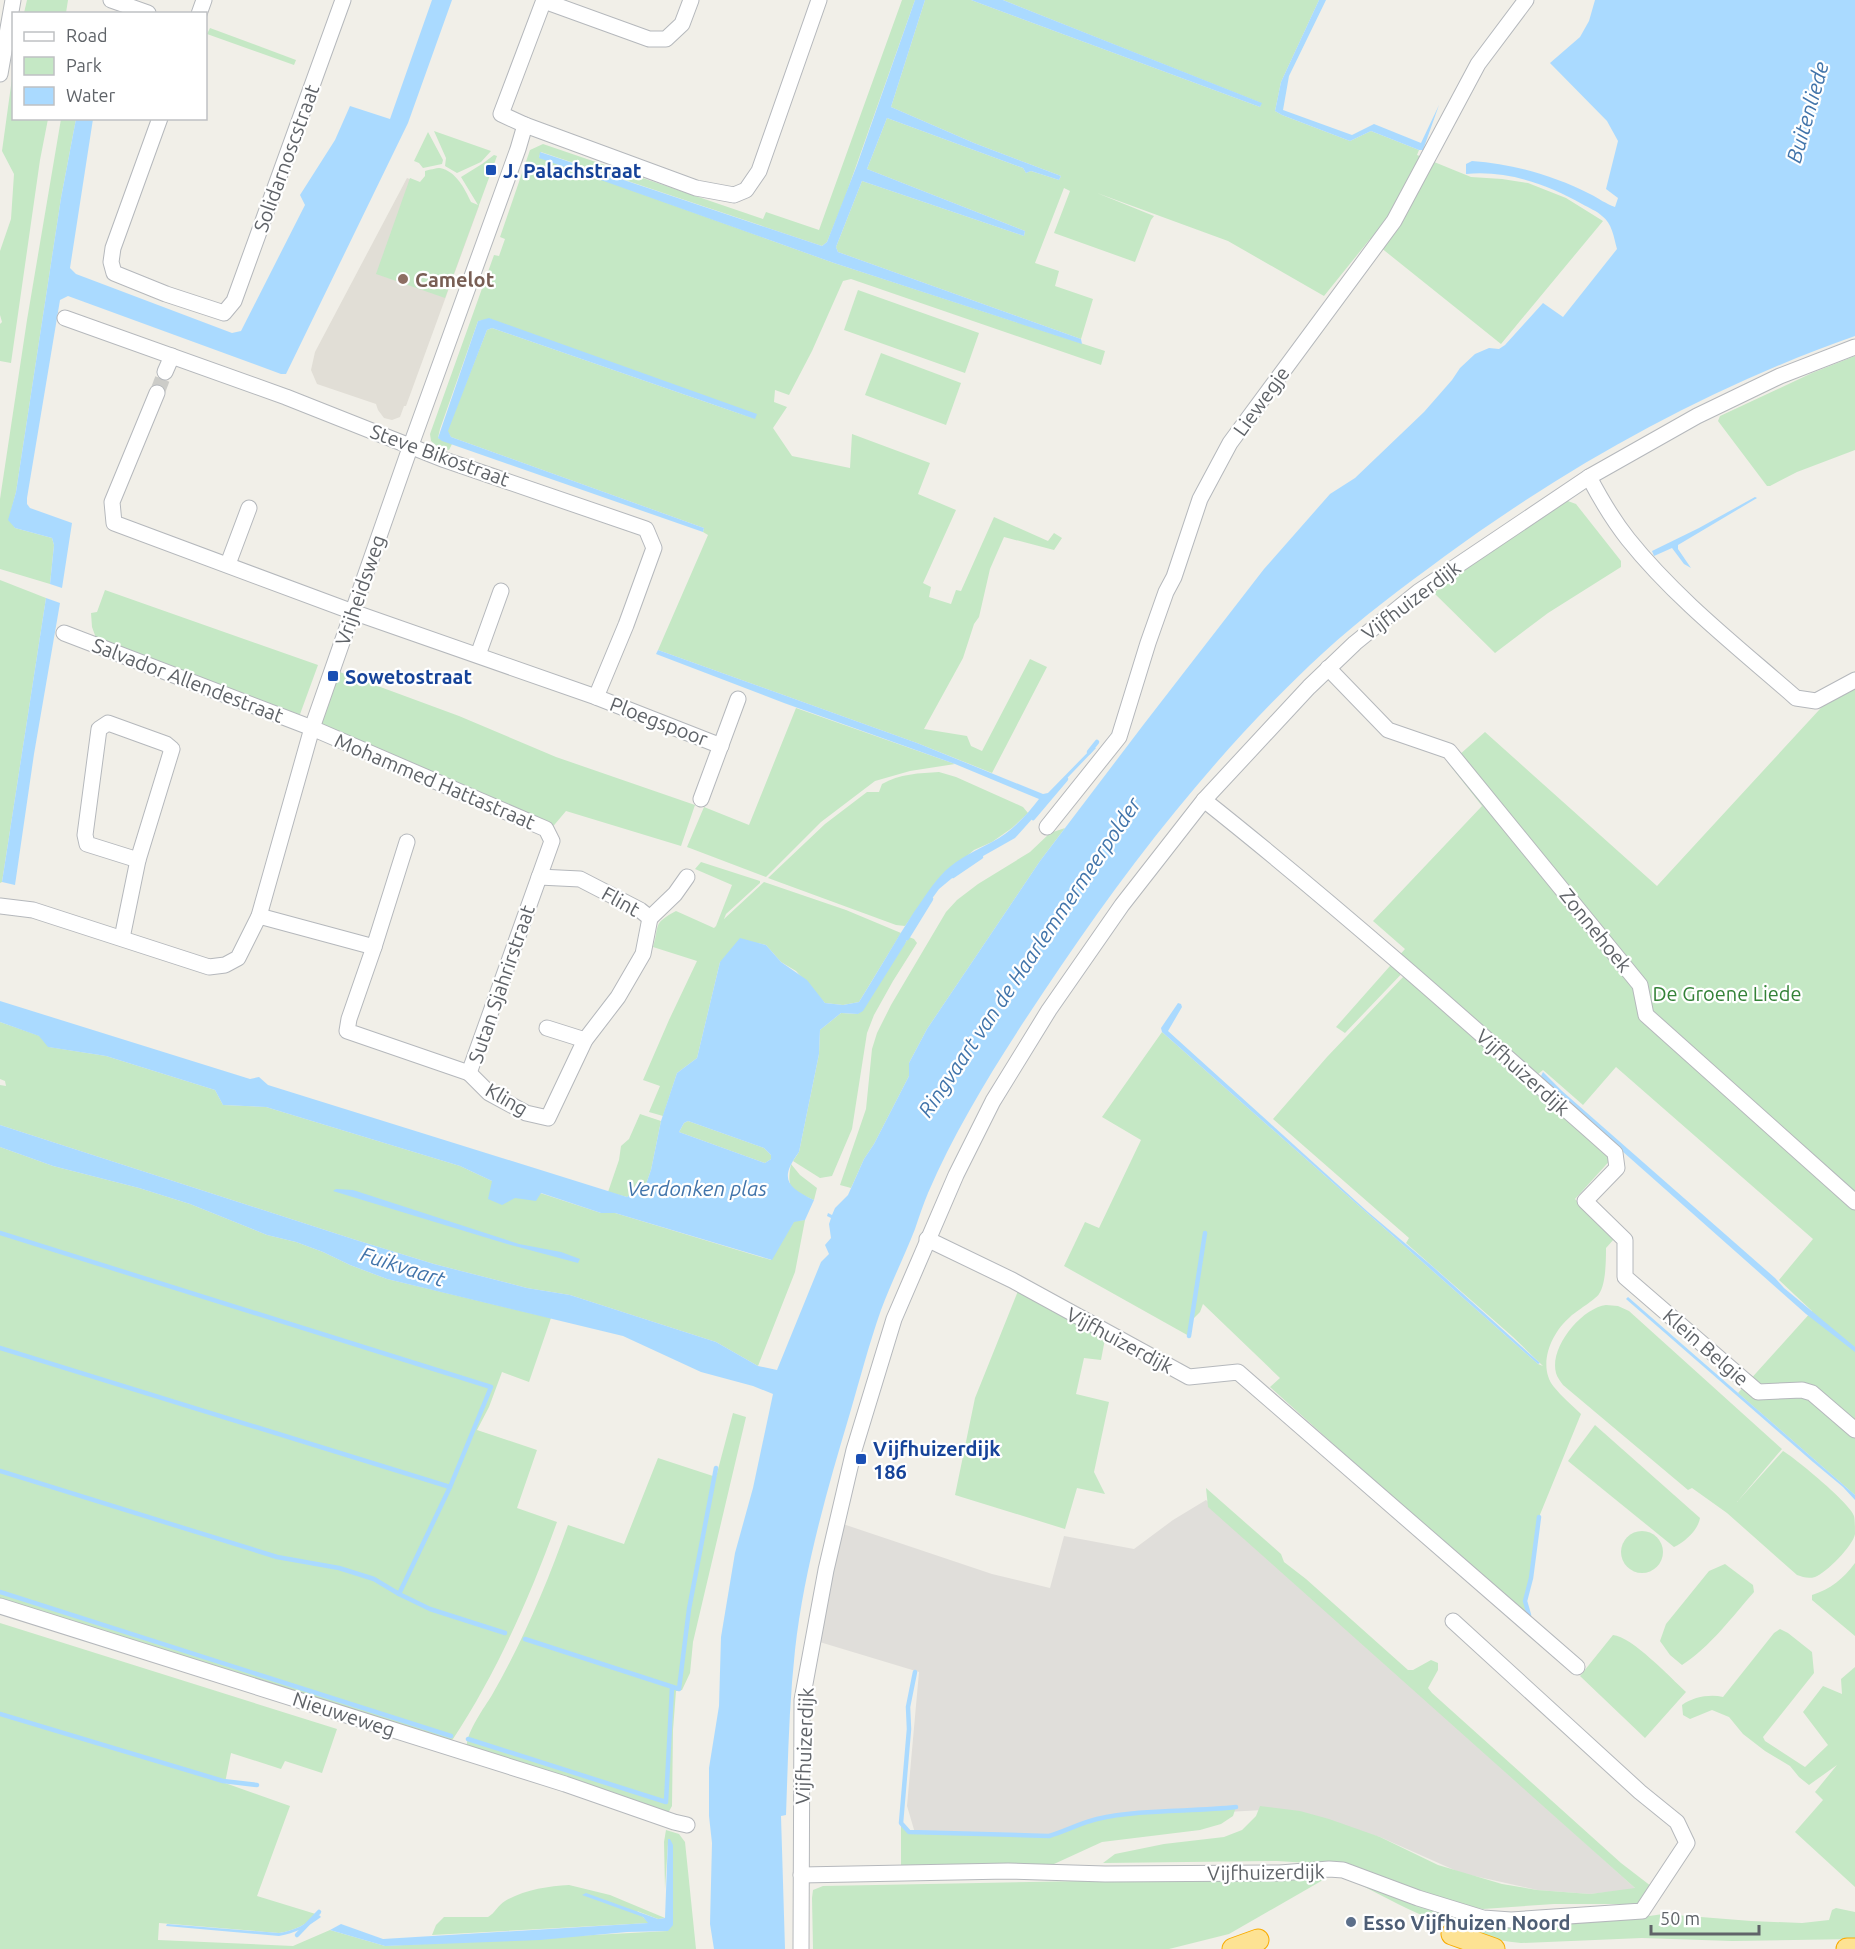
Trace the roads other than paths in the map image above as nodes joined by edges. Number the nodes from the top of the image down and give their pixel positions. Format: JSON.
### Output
{"nodes":[{"id":1,"x":13,"y":0,"type":"edge"},
{"id":2,"x":111,"y":0,"type":"edge"},
{"id":3,"x":343,"y":0,"type":"edge"},
{"id":4,"x":691,"y":0,"type":"edge"},
{"id":5,"x":819,"y":0,"type":"edge"},
{"id":6,"x":1526,"y":0,"type":"edge"},
{"id":7,"x":544,"y":1,"type":"edge"},
{"id":8,"x":145,"y":12,"type":"edge"},
{"id":9,"x":0,"y":74,"type":"edge"},
{"id":10,"x":159,"y":120,"type":"edge"},
{"id":11,"x":525,"y":125,"type":"junction"},
{"id":12,"x":65,"y":318,"type":"dead end"},
{"id":13,"x":1855,"y":347,"type":"edge"},
{"id":14,"x":172,"y":356,"type":"junction"},
{"id":15,"x":165,"y":372,"type":"tunnel mouth"},
{"id":16,"x":157,"y":393,"type":"tunnel mouth"},
{"id":17,"x":411,"y":445,"type":"junction"},
{"id":18,"x":1589,"y":477,"type":"junction"},
{"id":19,"x":249,"y":508,"type":"dead end"},
{"id":20,"x":228,"y":564,"type":"junction"},
{"id":21,"x":501,"y":591,"type":"dead end"},
{"id":22,"x":353,"y":612,"type":"junction"},
{"id":23,"x":64,"y":633,"type":"dead end"},
{"id":24,"x":478,"y":655,"type":"junction"},
{"id":25,"x":1328,"y":668,"type":"junction"},
{"id":26,"x":1855,"y":680,"type":"edge"},
{"id":27,"x":596,"y":697,"type":"junction"},
{"id":28,"x":738,"y":699,"type":"dead end"},
{"id":29,"x":312,"y":728,"type":"junction"},
{"id":30,"x":721,"y":746,"type":"junction"},
{"id":31,"x":701,"y":799,"type":"dead end"},
{"id":32,"x":1204,"y":800,"type":"junction"},
{"id":33,"x":1047,"y":828,"type":"dead end"},
{"id":34,"x":552,"y":841,"type":"joint"},
{"id":35,"x":407,"y":842,"type":"dead end"},
{"id":36,"x":138,"y":860,"type":"junction"},
{"id":37,"x":539,"y":877,"type":"junction"},
{"id":38,"x":687,"y":877,"type":"dead end"},
{"id":39,"x":0,"y":906,"type":"edge"},
{"id":40,"x":259,"y":916,"type":"junction"},
{"id":41,"x":650,"y":918,"type":"junction"},
{"id":42,"x":122,"y":938,"type":"junction"},
{"id":43,"x":374,"y":947,"type":"junction"},
{"id":44,"x":547,"y":1028,"type":"dead end"},
{"id":45,"x":585,"y":1040,"type":"junction"},
{"id":46,"x":469,"y":1073,"type":"junction"},
{"id":47,"x":1855,"y":1202,"type":"edge"},
{"id":48,"x":927,"y":1239,"type":"junction"},
{"id":49,"x":1652,"y":1300,"type":"joint"},
{"id":50,"x":1855,"y":1430,"type":"edge"},
{"id":51,"x":0,"y":1606,"type":"edge"},
{"id":52,"x":1453,"y":1621,"type":"dead end"},
{"id":53,"x":1577,"y":1667,"type":"dead end"},
{"id":54,"x":687,"y":1825,"type":"dead end"},
{"id":55,"x":801,"y":1875,"type":"junction"},
{"id":56,"x":1452,"y":1934,"type":"dead end"},
{"id":57,"x":1258,"y":1940,"type":"dead end"},
{"id":58,"x":801,"y":1949,"type":"edge"},
{"id":59,"x":1233,"y":1949,"type":"edge"},
{"id":60,"x":1494,"y":1949,"type":"edge"},
{"id":61,"x":1847,"y":1949,"type":"edge"},
{"id":62,"x":1855,"y":1949,"type":"edge"}],
"edges":[{"from":1,"to":9,"type":"street"},
{"from":2,"to":8,"type":"street"},
{"from":3,"to":10,"type":"street","name":"Solidarnoscstraat"},
{"from":4,"to":7,"type":"street"},
{"from":5,"to":11,"type":"street"},
{"from":6,"to":33,"type":"street","name":"Liewegje"},
{"from":7,"to":11,"type":"street"},
{"from":11,"to":17,"type":"street","name":"Vrijheidsweg"},
{"from":12,"to":14,"type":"street","name":"Steve Bikostraat"},
{"from":13,"to":18,"type":"street","name":"Vijfhuizerdijk"},
{"from":14,"to":15,"type":"street"},
{"from":14,"to":17,"type":"street","name":"Steve Bikostraat"},
{"from":16,"to":20,"type":"street"},
{"from":17,"to":22,"type":"street","name":"Vrijheidsweg"},
{"from":17,"to":27,"type":"street","name":"Steve Bikostraat"},
{"from":18,"to":25,"type":"street","name":"Vijfhuizerdijk"},
{"from":18,"to":26,"type":"street"},
{"from":19,"to":20,"type":"street"},
{"from":20,"to":22,"type":"street"},
{"from":21,"to":24,"type":"street"},
{"from":22,"to":24,"type":"street"},
{"from":22,"to":29,"type":"street","name":"Vrijheidsweg"},
{"from":23,"to":29,"type":"street","name":"Salvador Allendestraat"},
{"from":24,"to":27,"type":"street"},
{"from":25,"to":32,"type":"street","name":"Vijfhuizerdijk"},
{"from":25,"to":47,"type":"street","name":"Zonnehoek"},
{"from":27,"to":30,"type":"street","name":"Ploegspoor"},
{"from":28,"to":30,"type":"street","name":"Ploegspoor"},
{"from":29,"to":34,"type":"street","name":"Mohammed Hattastraat"},
{"from":29,"to":40,"type":"street","name":"Vrijheidsweg"},
{"from":30,"to":31,"type":"street","name":"Ploegspoor"},
{"from":32,"to":48,"type":"street","name":"Vijfhuizerdijk"},
{"from":32,"to":49,"type":"street","name":"Vijfhuizerdijk"},
{"from":34,"to":37,"type":"street","name":"Sutan Sjahrirstraat"},
{"from":35,"to":43,"type":"street"},
{"from":36,"to":36,"type":"street"},
{"from":36,"to":42,"type":"street"},
{"from":37,"to":41,"type":"street","name":"Flint"},
{"from":37,"to":46,"type":"street","name":"Sutan Sjahrirstraat"},
{"from":38,"to":41,"type":"street","name":"Flint"},
{"from":39,"to":42,"type":"street","name":"Vrijheidsweg"},
{"from":40,"to":42,"type":"street","name":"Vrijheidsweg"},
{"from":40,"to":43,"type":"street"},
{"from":41,"to":45,"type":"street"},
{"from":43,"to":46,"type":"street","name":"Sutan Sjahrirstraat"},
{"from":44,"to":45,"type":"street"},
{"from":45,"to":46,"type":"street","name":"Kling"},
{"from":48,"to":53,"type":"street","name":"Vijfhuizerdijk"},
{"from":48,"to":55,"type":"street","name":"Vijfhuizerdijk"},
{"from":49,"to":50,"type":"street","name":"Klein Belgie"},
{"from":51,"to":54,"type":"street","name":"Nieuweweg"},
{"from":52,"to":55,"type":"street","name":"Vijfhuizerdijk"},
{"from":55,"to":58,"type":"street","name":"Vijfhuizerdijk"},
{"from":56,"to":60,"type":"highway"},
{"from":57,"to":59,"type":"highway"},
{"from":61,"to":62,"type":"highway"}]}
